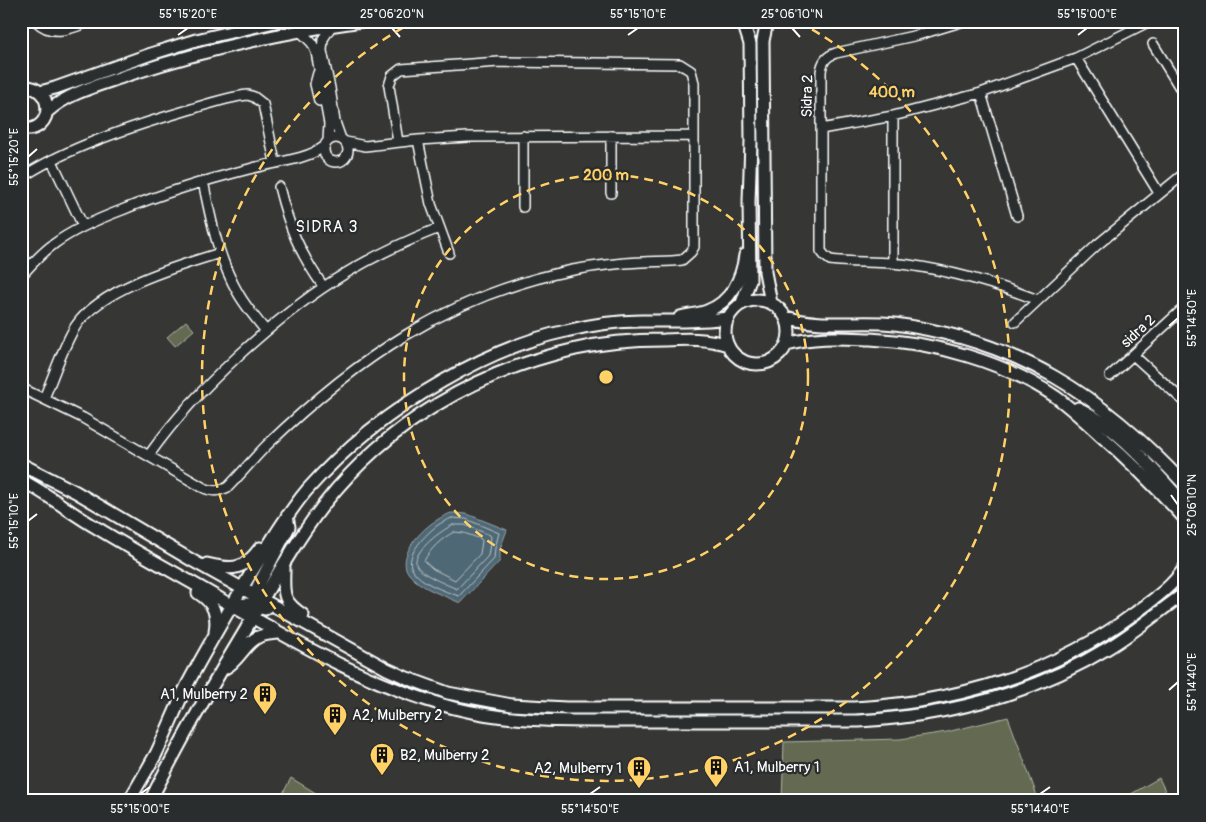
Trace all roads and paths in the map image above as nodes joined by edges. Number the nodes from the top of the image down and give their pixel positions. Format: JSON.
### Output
{"nodes":[{"id":1,"x":36,"y":21,"type":"edge"},
{"id":2,"x":91,"y":21,"type":"edge"},
{"id":3,"x":279,"y":21,"type":"edge"},
{"id":4,"x":362,"y":21,"type":"edge"},
{"id":5,"x":964,"y":21,"type":"edge"},
{"id":6,"x":1150,"y":21,"type":"edge"},
{"id":7,"x":742,"y":22,"type":"edge"},
{"id":8,"x":767,"y":22,"type":"edge"},
{"id":9,"x":1136,"y":24,"type":"edge"},
{"id":10,"x":332,"y":25,"type":"junction"},
{"id":11,"x":299,"y":30,"type":"junction"},
{"id":12,"x":1153,"y":44,"type":"dead end"},
{"id":13,"x":1076,"y":58,"type":"junction"},
{"id":14,"x":21,"y":87,"type":"edge"},
{"id":15,"x":40,"y":92,"type":"junction"},
{"id":16,"x":981,"y":93,"type":"junction"},
{"id":17,"x":1185,"y":96,"type":"edge"},
{"id":18,"x":48,"y":111,"type":"junction"},
{"id":19,"x":893,"y":116,"type":"junction"},
{"id":20,"x":821,"y":128,"type":"junction"},
{"id":21,"x":21,"y":129,"type":"edge"},
{"id":22,"x":523,"y":136,"type":"junction"},
{"id":23,"x":612,"y":136,"type":"junction"},
{"id":24,"x":694,"y":136,"type":"junction"},
{"id":25,"x":343,"y":140,"type":"junction"},
{"id":26,"x":418,"y":140,"type":"junction"},
{"id":27,"x":398,"y":142,"type":"junction"},
{"id":28,"x":327,"y":143,"type":"junction"},
{"id":29,"x":365,"y":146,"type":"junction"},
{"id":30,"x":348,"y":155,"type":"junction"},
{"id":31,"x":307,"y":156,"type":"junction"},
{"id":32,"x":327,"y":158,"type":"junction"},
{"id":33,"x":52,"y":161,"type":"junction"},
{"id":34,"x":275,"y":162,"type":"junction"},
{"id":35,"x":1185,"y":173,"type":"edge"},
{"id":36,"x":21,"y":178,"type":"edge"},
{"id":37,"x":203,"y":182,"type":"junction"},
{"id":38,"x":278,"y":187,"type":"dead end"},
{"id":39,"x":611,"y":193,"type":"dead end"},
{"id":40,"x":1159,"y":193,"type":"junction"},
{"id":41,"x":523,"y":207,"type":"dead end"},
{"id":42,"x":1017,"y":216,"type":"dead end"},
{"id":43,"x":83,"y":226,"type":"junction"},
{"id":44,"x":439,"y":228,"type":"junction"},
{"id":45,"x":750,"y":232,"type":"junction"},
{"id":46,"x":220,"y":253,"type":"junction"},
{"id":47,"x":449,"y":253,"type":"dead end"},
{"id":48,"x":893,"y":263,"type":"junction"},
{"id":49,"x":21,"y":276,"type":"edge"},
{"id":50,"x":323,"y":286,"type":"junction"},
{"id":51,"x":1038,"y":300,"type":"junction"},
{"id":52,"x":771,"y":303,"type":"junction"},
{"id":53,"x":742,"y":304,"type":"junction"},
{"id":54,"x":1185,"y":307,"type":"edge"},
{"id":55,"x":786,"y":317,"type":"junction"},
{"id":56,"x":728,"y":318,"type":"junction"},
{"id":57,"x":665,"y":322,"type":"junction"},
{"id":58,"x":1015,"y":322,"type":"dead end"},
{"id":59,"x":266,"y":331,"type":"junction"},
{"id":60,"x":787,"y":344,"type":"junction"},
{"id":61,"x":728,"y":345,"type":"junction"},
{"id":62,"x":1133,"y":354,"type":"junction"},
{"id":63,"x":1110,"y":376,"type":"dead end"},
{"id":64,"x":21,"y":388,"type":"edge"},
{"id":65,"x":44,"y":398,"type":"junction"},
{"id":66,"x":1062,"y":402,"type":"junction"},
{"id":67,"x":1185,"y":402,"type":"edge"},
{"id":68,"x":148,"y":455,"type":"junction"},
{"id":69,"x":21,"y":464,"type":"edge"},
{"id":70,"x":21,"y":480,"type":"edge"},
{"id":71,"x":1185,"y":485,"type":"edge"},
{"id":72,"x":1185,"y":505,"type":"edge"},
{"id":73,"x":287,"y":516,"type":"junction"},
{"id":74,"x":1185,"y":519,"type":"edge"},
{"id":75,"x":272,"y":540,"type":"junction"},
{"id":76,"x":193,"y":561,"type":"junction"},
{"id":77,"x":284,"y":565,"type":"junction"},
{"id":78,"x":1185,"y":567,"type":"edge"},
{"id":79,"x":172,"y":571,"type":"junction"},
{"id":80,"x":1185,"y":574,"type":"edge"},
{"id":81,"x":1166,"y":588,"type":"junction"},
{"id":82,"x":1185,"y":588,"type":"edge"},
{"id":83,"x":1185,"y":593,"type":"edge"},
{"id":84,"x":1174,"y":601,"type":"junction"},
{"id":85,"x":249,"y":603,"type":"junction"},
{"id":86,"x":319,"y":632,"type":"junction"},
{"id":87,"x":278,"y":633,"type":"junction"},
{"id":88,"x":214,"y":640,"type":"junction"},
{"id":89,"x":356,"y":652,"type":"junction"},
{"id":90,"x":221,"y":670,"type":"junction"},
{"id":91,"x":204,"y":700,"type":"junction"},
{"id":92,"x":799,"y":708,"type":"junction"},
{"id":93,"x":798,"y":721,"type":"junction"},
{"id":94,"x":129,"y":801,"type":"edge"},
{"id":95,"x":150,"y":801,"type":"edge"}],
"edges":[{"from":1,"to":2,"type":"street"},
{"from":3,"to":15,"type":"street"},
{"from":4,"to":10,"type":"street"},
{"from":5,"to":20,"type":"street","name":"Sidra 2"},
{"from":6,"to":9,"type":"street","name":"Sidra 2"},
{"from":7,"to":8,"type":"street"},
{"from":7,"to":45,"type":"street"},
{"from":8,"to":52,"type":"street"},
{"from":9,"to":13,"type":"street","name":"Sidra 2"},
{"from":10,"to":11,"type":"street"},
{"from":10,"to":25,"type":"street"},
{"from":11,"to":18,"type":"street"},
{"from":11,"to":28,"type":"street"},
{"from":12,"to":17,"type":"street"},
{"from":13,"to":16,"type":"street","name":"Sidra 2"},
{"from":13,"to":40,"type":"street"},
{"from":14,"to":15,"type":"street"},
{"from":15,"to":18,"type":"street"},
{"from":16,"to":19,"type":"street","name":"Sidra 2"},
{"from":16,"to":42,"type":"street"},
{"from":18,"to":21,"type":"street"},
{"from":19,"to":20,"type":"street","name":"Sidra 2"},
{"from":19,"to":48,"type":"street"},
{"from":20,"to":48,"type":"street","name":"Sidra 2"},
{"from":22,"to":23,"type":"street"},
{"from":22,"to":26,"type":"street"},
{"from":22,"to":41,"type":"street"},
{"from":23,"to":24,"type":"street"},
{"from":23,"to":39,"type":"street"},
{"from":24,"to":27,"type":"street"},
{"from":24,"to":68,"type":"street"},
{"from":25,"to":28,"type":"street"},
{"from":25,"to":29,"type":"street"},
{"from":25,"to":30,"type":"street"},
{"from":26,"to":27,"type":"street"},
{"from":26,"to":44,"type":"street"},
{"from":27,"to":29,"type":"street"},
{"from":28,"to":31,"type":"street"},
{"from":28,"to":32,"type":"street"},
{"from":29,"to":30,"type":"street"},
{"from":30,"to":32,"type":"street"},
{"from":31,"to":32,"type":"street"},
{"from":31,"to":34,"type":"street"},
{"from":33,"to":34,"type":"street"},
{"from":33,"to":36,"type":"street"},
{"from":33,"to":43,"type":"street"},
{"from":34,"to":37,"type":"street"},
{"from":35,"to":40,"type":"street"},
{"from":37,"to":43,"type":"street"},
{"from":37,"to":46,"type":"street"},
{"from":38,"to":50,"type":"street"},
{"from":40,"to":51,"type":"street"},
{"from":43,"to":49,"type":"street"},
{"from":44,"to":47,"type":"street"},
{"from":44,"to":50,"type":"street"},
{"from":45,"to":53,"type":"street"},
{"from":45,"to":57,"type":"street"},
{"from":46,"to":59,"type":"street"},
{"from":46,"to":65,"type":"street"},
{"from":48,"to":51,"type":"street","name":"Sidra 2"},
{"from":50,"to":59,"type":"street"},
{"from":51,"to":58,"type":"street"},
{"from":52,"to":53,"type":"street"},
{"from":52,"to":55,"type":"street"},
{"from":53,"to":56,"type":"street"},
{"from":54,"to":62,"type":"street","name":"sidra 2"},
{"from":55,"to":60,"type":"street"},
{"from":55,"to":71,"type":"street"},
{"from":56,"to":57,"type":"street"},
{"from":56,"to":61,"type":"street"},
{"from":57,"to":73,"type":"street"},
{"from":59,"to":68,"type":"street"},
{"from":60,"to":61,"type":"street"},
{"from":60,"to":66,"type":"street"},
{"from":61,"to":77,"type":"street"},
{"from":62,"to":63,"type":"street","name":"sidra 2"},
{"from":62,"to":67,"type":"street","name":"Sidra 2"},
{"from":64,"to":65,"type":"street"},
{"from":65,"to":68,"type":"street"},
{"from":66,"to":72,"type":"street"},
{"from":66,"to":74,"type":"street"},
{"from":69,"to":76,"type":"street"},
{"from":70,"to":79,"type":"street"},
{"from":73,"to":75,"type":"street"},
{"from":73,"to":85,"type":"street"},
{"from":75,"to":76,"type":"street"},
{"from":75,"to":85,"type":"street"},
{"from":76,"to":85,"type":"street"},
{"from":77,"to":85,"type":"street"},
{"from":77,"to":86,"type":"street"},
{"from":78,"to":81,"type":"street"},
{"from":79,"to":85,"type":"street"},
{"from":79,"to":88,"type":"street"},
{"from":80,"to":81,"type":"street"},
{"from":81,"to":92,"type":"street"},
{"from":82,"to":84,"type":"street"},
{"from":83,"to":84,"type":"street"},
{"from":84,"to":93,"type":"street"},
{"from":85,"to":86,"type":"street"},
{"from":85,"to":87,"type":"street"},
{"from":85,"to":88,"type":"street"},
{"from":85,"to":89,"type":"street"},
{"from":85,"to":90,"type":"street"},
{"from":85,"to":91,"type":"street"},
{"from":86,"to":89,"type":"street"},
{"from":87,"to":90,"type":"street"},
{"from":87,"to":93,"type":"street"},
{"from":88,"to":94,"type":"street"},
{"from":89,"to":92,"type":"street"},
{"from":90,"to":91,"type":"street"},
{"from":91,"to":95,"type":"street"},
{"from":92,"to":93,"type":"street"}]}
